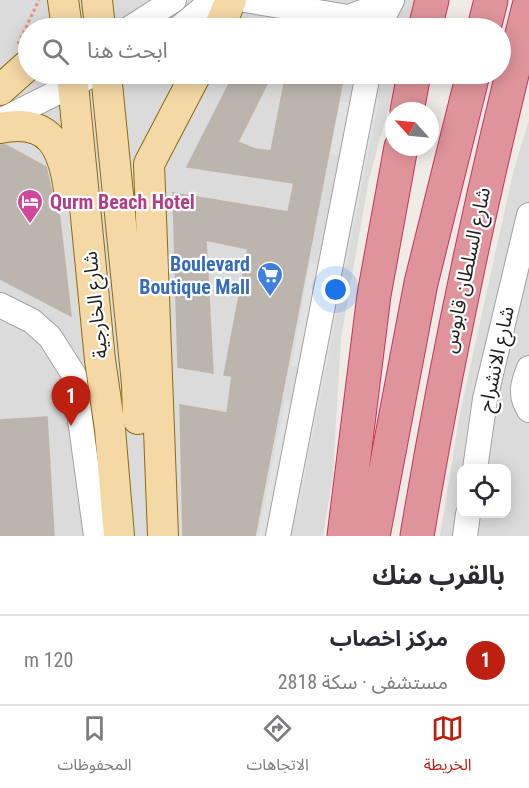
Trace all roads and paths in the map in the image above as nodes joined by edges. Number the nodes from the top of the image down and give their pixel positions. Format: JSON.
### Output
{"nodes":[{"id":1,"x":39,"y":0,"type":"edge"},
{"id":2,"x":48,"y":0,"type":"edge"},
{"id":3,"x":63,"y":0,"type":"edge"},
{"id":4,"x":98,"y":0,"type":"edge"},
{"id":5,"x":174,"y":0,"type":"edge"},
{"id":6,"x":213,"y":0,"type":"edge"},
{"id":7,"x":231,"y":0,"type":"edge"},
{"id":8,"x":245,"y":0,"type":"edge"},
{"id":9,"x":423,"y":0,"type":"edge"},
{"id":10,"x":432,"y":0,"type":"edge"},
{"id":11,"x":491,"y":0,"type":"edge"},
{"id":12,"x":391,"y":1,"type":"edge"},
{"id":13,"x":529,"y":6,"type":"edge"},
{"id":14,"x":36,"y":18,"type":"edge"},
{"id":15,"x":40,"y":18,"type":"edge"},
{"id":16,"x":66,"y":18,"type":"edge"},
{"id":17,"x":99,"y":18,"type":"edge"},
{"id":18,"x":146,"y":18,"type":"edge"},
{"id":19,"x":191,"y":18,"type":"edge"},
{"id":20,"x":223,"y":18,"type":"edge"},
{"id":21,"x":330,"y":18,"type":"edge"},
{"id":22,"x":362,"y":18,"type":"edge"},
{"id":23,"x":383,"y":18,"type":"edge"},
{"id":24,"x":421,"y":18,"type":"edge"},
{"id":25,"x":428,"y":18,"type":"edge"},
{"id":26,"x":486,"y":18,"type":"edge"},
{"id":27,"x":18,"y":63,"type":"edge"},
{"id":28,"x":511,"y":76,"type":"edge"},
{"id":29,"x":22,"y":84,"type":"edge"},
{"id":30,"x":67,"y":84,"type":"edge"},
{"id":31,"x":80,"y":84,"type":"edge"},
{"id":32,"x":107,"y":84,"type":"edge"},
{"id":33,"x":191,"y":84,"type":"edge"},
{"id":34,"x":366,"y":84,"type":"edge"},
{"id":35,"x":412,"y":84,"type":"edge"},
{"id":36,"x":471,"y":84,"type":"edge"},
{"id":37,"x":509,"y":84,"type":"edge"},
{"id":38,"x":0,"y":90,"type":"edge"},
{"id":39,"x":0,"y":95,"type":"edge"},
{"id":40,"x":409,"y":102,"type":"edge"},
{"id":41,"x":0,"y":121,"type":"edge"},
{"id":42,"x":0,"y":128,"type":"edge"},
{"id":43,"x":399,"y":156,"type":"edge"},
{"id":44,"x":529,"y":214,"type":"edge"},
{"id":45,"x":0,"y":305,"type":"edge"},
{"id":46,"x":100,"y":360,"type":"junction"},
{"id":47,"x":529,"y":368,"type":"edge"},
{"id":48,"x":529,"y":410,"type":"edge"},
{"id":49,"x":476,"y":464,"type":"edge"},
{"id":50,"x":467,"y":518,"type":"edge"},
{"id":51,"x":96,"y":536,"type":"edge"},
{"id":52,"x":118,"y":536,"type":"edge"},
{"id":53,"x":144,"y":536,"type":"edge"},
{"id":54,"x":163,"y":536,"type":"edge"},
{"id":55,"x":278,"y":536,"type":"edge"},
{"id":56,"x":344,"y":536,"type":"edge"},
{"id":57,"x":373,"y":536,"type":"edge"},
{"id":58,"x":417,"y":536,"type":"edge"},
{"id":59,"x":465,"y":536,"type":"edge"}],
"edges":[{"from":1,"to":14,"type":"path"},
{"from":2,"to":15,"type":"main road"},
{"from":3,"to":16,"type":"main road"},
{"from":4,"to":17,"type":"main road"},
{"from":5,"to":18,"type":"street"},
{"from":6,"to":19,"type":"street"},
{"from":7,"to":20,"type":"main road"},
{"from":8,"to":21,"type":"street"},
{"from":9,"to":24,"type":"street"},
{"from":10,"to":25,"type":"highway"},
{"from":11,"to":26,"type":"highway"},
{"from":12,"to":22,"type":"street"},
{"from":12,"to":23,"type":"street"},
{"from":13,"to":28,"type":"highway","name":"شارع السلطان قابوس"},
{"from":27,"to":38,"type":"main road"},
{"from":29,"to":39,"type":"street"},
{"from":30,"to":41,"type":"street"},
{"from":31,"to":46,"type":"main road","name":"شارع الخارجية"},
{"from":32,"to":53,"type":"main road","name":"شارع الخارجية"},
{"from":33,"to":54,"type":"main road"},
{"from":34,"to":55,"type":"street"},
{"from":35,"to":40,"type":"highway"},
{"from":36,"to":57,"type":"highway","name":"شارع السلطان قابوس"},
{"from":37,"to":58,"type":"highway","name":"شارع السلطان قابوس"},
{"from":42,"to":46,"type":"main road"},
{"from":43,"to":56,"type":"highway"},
{"from":44,"to":49,"type":"street","name":"شارع الانشراح"},
{"from":45,"to":51,"type":"street"},
{"from":46,"to":52,"type":"main road","name":"شارع الخارجية"},
{"from":47,"to":48,"type":"street"},
{"from":50,"to":59,"type":"street"}]}
